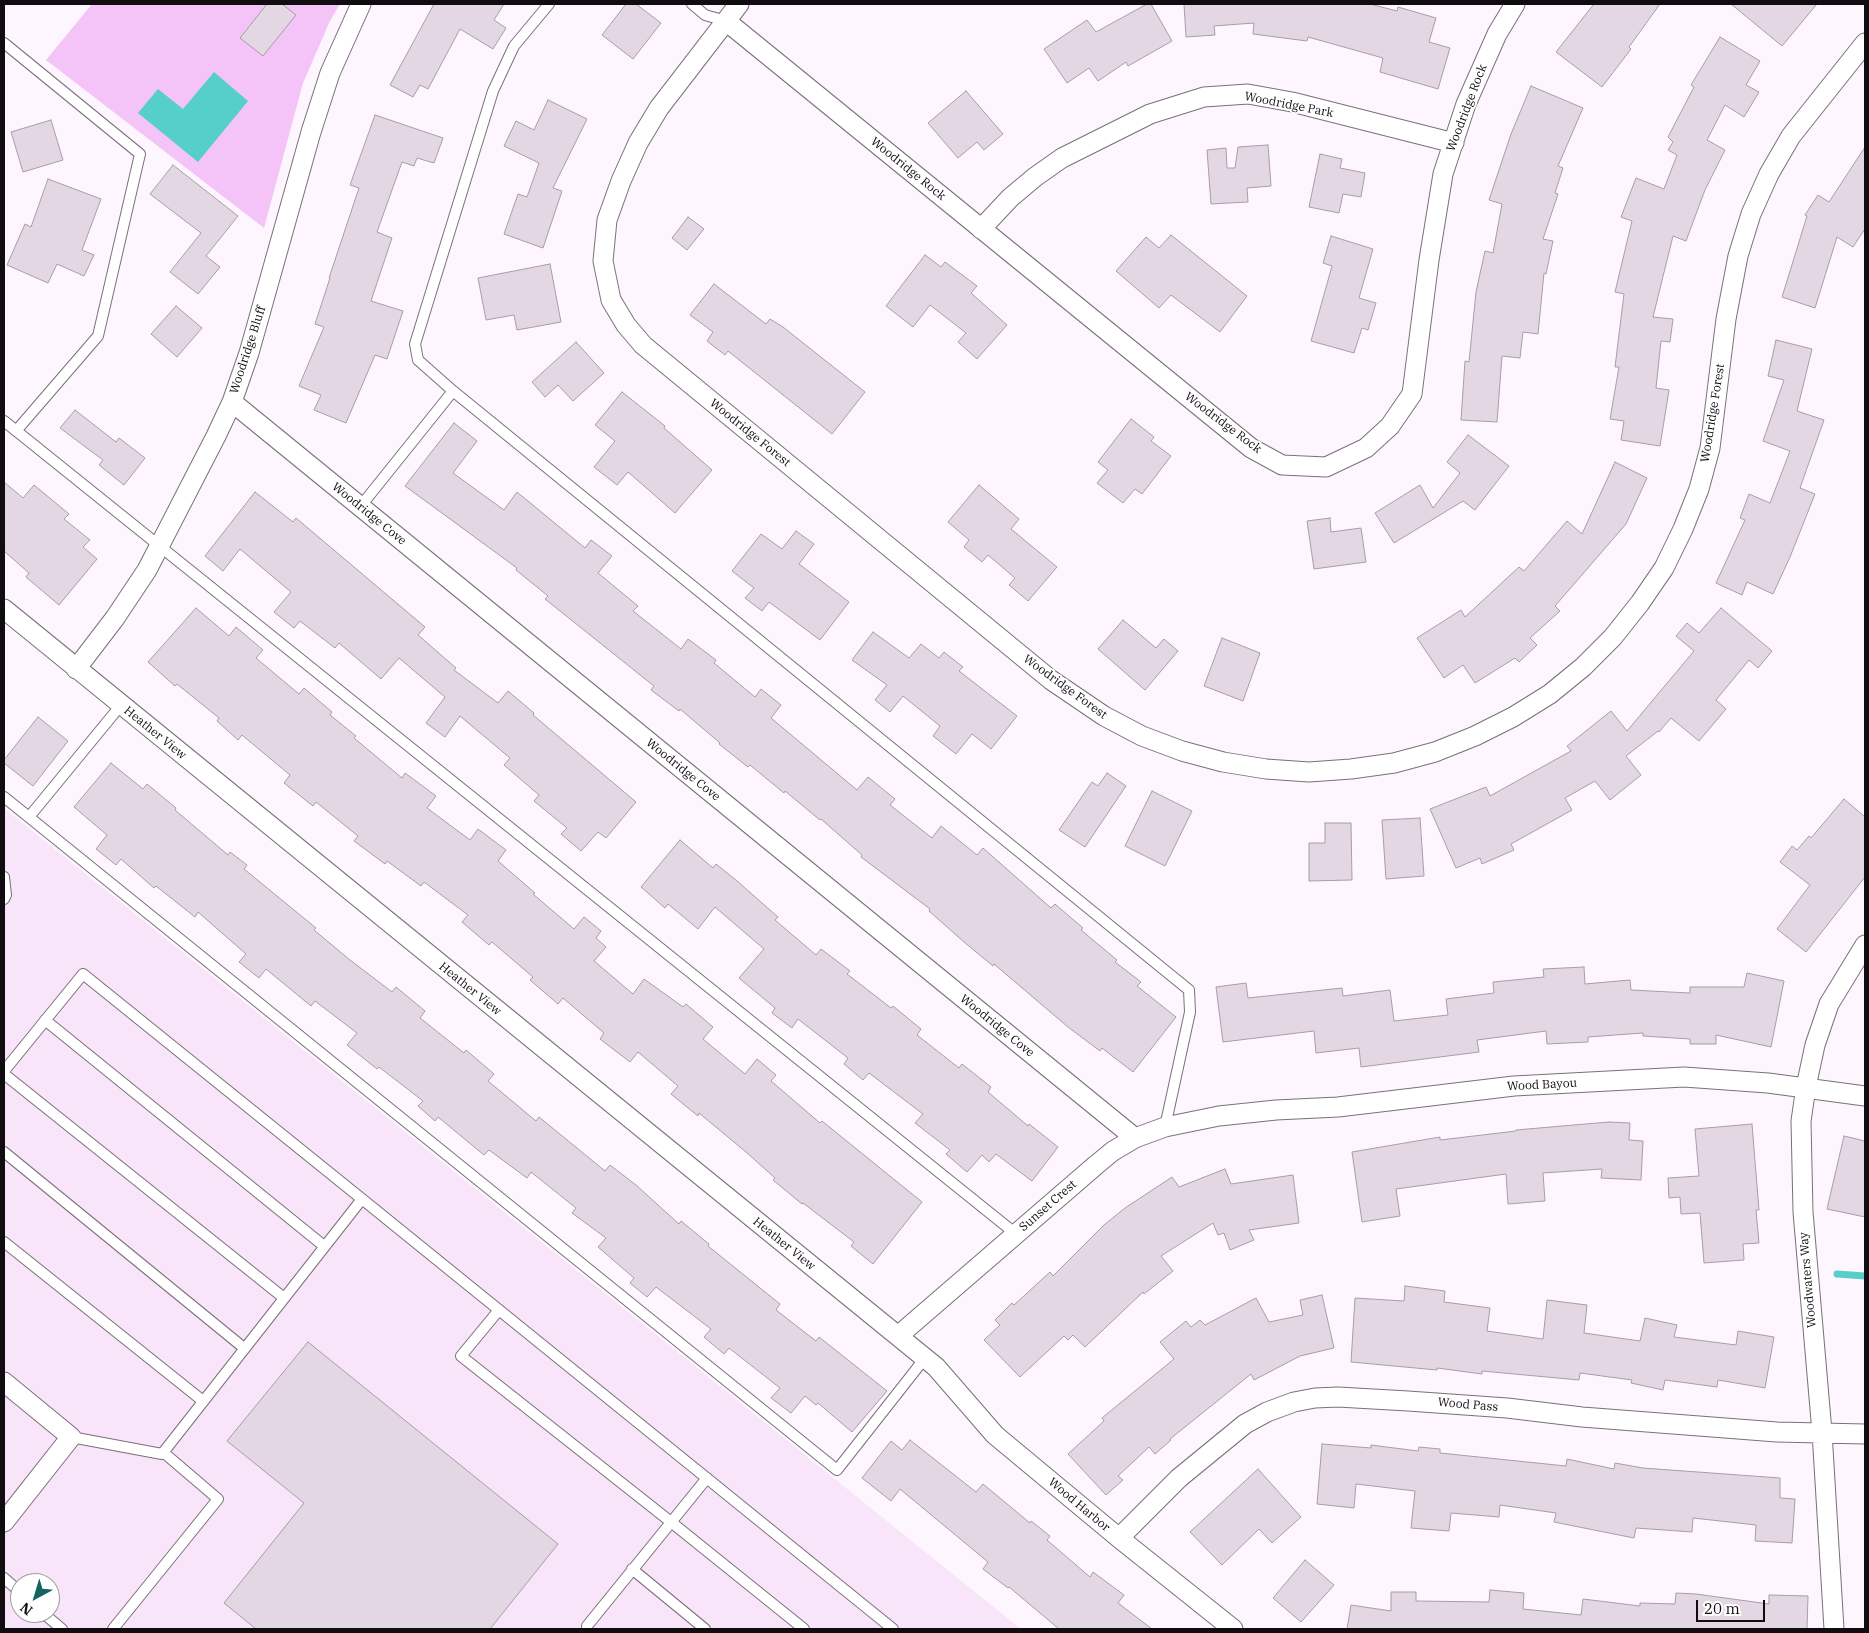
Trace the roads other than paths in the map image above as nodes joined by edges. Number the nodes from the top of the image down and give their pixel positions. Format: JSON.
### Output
{"nodes":[{"id":1,"x":361,"y":4,"type":"edge"},
{"id":2,"x":549,"y":4,"type":"edge"},
{"id":3,"x":692,"y":4,"type":"edge"},
{"id":4,"x":739,"y":4,"type":"edge"},
{"id":5,"x":1515,"y":4,"type":"edge"},
{"id":6,"x":726,"y":21,"type":"junction"},
{"id":7,"x":4,"y":43,"type":"edge"},
{"id":8,"x":1865,"y":43,"type":"edge"},
{"id":9,"x":1454,"y":143,"type":"junction"},
{"id":10,"x":981,"y":229,"type":"junction"},
{"id":11,"x":453,"y":391,"type":"junction"},
{"id":12,"x":232,"y":402,"type":"junction"},
{"id":13,"x":4,"y":422,"type":"edge"},
{"id":14,"x":16,"y":431,"type":"junction"},
{"id":15,"x":360,"y":507,"type":"junction"},
{"id":16,"x":158,"y":547,"type":"junction"},
{"id":17,"x":4,"y":610,"type":"edge"},
{"id":18,"x":76,"y":669,"type":"junction"},
{"id":19,"x":121,"y":706,"type":"junction"},
{"id":20,"x":4,"y":796,"type":"edge"},
{"id":21,"x":29,"y":817,"type":"junction"},
{"id":22,"x":4,"y":877,"type":"edge"},
{"id":23,"x":4,"y":899,"type":"edge"},
{"id":24,"x":1865,"y":945,"type":"edge"},
{"id":25,"x":45,"y":1020,"type":"junction"},
{"id":26,"x":4,"y":1072,"type":"edge"},
{"id":27,"x":1806,"y":1087,"type":"junction"},
{"id":28,"x":1865,"y":1096,"type":"edge"},
{"id":29,"x":1219,"y":1116,"type":"joint"},
{"id":30,"x":1165,"y":1127,"type":"junction"},
{"id":31,"x":1135,"y":1138,"type":"junction"},
{"id":32,"x":4,"y":1152,"type":"edge"},
{"id":33,"x":362,"y":1199,"type":"junction"},
{"id":34,"x":1016,"y":1234,"type":"junction"},
{"id":35,"x":4,"y":1242,"type":"edge"},
{"id":36,"x":324,"y":1246,"type":"junction"},
{"id":37,"x":284,"y":1298,"type":"junction"},
{"id":38,"x":499,"y":1310,"type":"junction"},
{"id":39,"x":898,"y":1336,"type":"junction"},
{"id":40,"x":244,"y":1348,"type":"junction"},
{"id":41,"x":931,"y":1363,"type":"junction"},
{"id":42,"x":4,"y":1382,"type":"edge"},
{"id":43,"x":203,"y":1401,"type":"junction"},
{"id":44,"x":1822,"y":1432,"type":"junction"},
{"id":45,"x":1865,"y":1434,"type":"edge"},
{"id":46,"x":72,"y":1437,"type":"junction"},
{"id":47,"x":163,"y":1452,"type":"junction"},
{"id":48,"x":707,"y":1478,"type":"junction"},
{"id":49,"x":4,"y":1522,"type":"edge"},
{"id":50,"x":671,"y":1522,"type":"junction"},
{"id":51,"x":1119,"y":1538,"type":"junction"},
{"id":52,"x":632,"y":1569,"type":"junction"},
{"id":53,"x":588,"y":1628,"type":"edge"},
{"id":54,"x":113,"y":1629,"type":"edge"},
{"id":55,"x":705,"y":1629,"type":"edge"},
{"id":56,"x":804,"y":1629,"type":"edge"},
{"id":57,"x":893,"y":1629,"type":"edge"},
{"id":58,"x":1233,"y":1629,"type":"edge"},
{"id":59,"x":1834,"y":1629,"type":"edge"}],
"edges":[{"from":1,"to":12,"type":"street","name":"Woodridge Bluff"},
{"from":2,"to":11,"type":"lane"},
{"from":3,"to":6,"type":"lane"},
{"from":4,"to":6,"type":"street","name":"Woodridge Forest"},
{"from":5,"to":9,"type":"street","name":"Woodridge Rock"},
{"from":6,"to":8,"type":"street","name":"Woodridge Forest"},
{"from":6,"to":10,"type":"street","name":"Woodridge Rock"},
{"from":7,"to":14,"type":"lane"},
{"from":9,"to":10,"type":"street","name":"Woodridge Park"},
{"from":9,"to":10,"type":"street","name":"Woodridge Rock"},
{"from":11,"to":15,"type":"lane"},
{"from":11,"to":30,"type":"lane"},
{"from":12,"to":15,"type":"street","name":"Woodridge Cove"},
{"from":12,"to":16,"type":"street","name":"Woodridge Bluff"},
{"from":13,"to":14,"type":"lane"},
{"from":14,"to":16,"type":"lane"},
{"from":15,"to":31,"type":"street","name":"Woodridge Cove"},
{"from":16,"to":18,"type":"street","name":"Woodridge Bluff"},
{"from":16,"to":34,"type":"lane"},
{"from":17,"to":18,"type":"street","name":"Heather View"},
{"from":18,"to":19,"type":"street","name":"Heather View"},
{"from":19,"to":21,"type":"lane"},
{"from":19,"to":39,"type":"street","name":"Heather View"},
{"from":20,"to":21,"type":"lane"},
{"from":21,"to":41,"type":"lane"},
{"from":22,"to":23,"type":"lane"},
{"from":24,"to":27,"type":"street","name":"Woodwaters Way"},
{"from":25,"to":26,"type":"lane"},
{"from":25,"to":33,"type":"lane"},
{"from":25,"to":36,"type":"lane"},
{"from":26,"to":37,"type":"lane"},
{"from":27,"to":28,"type":"street","name":"Wood Bayou"},
{"from":27,"to":29,"type":"street","name":"Wood Bayou"},
{"from":27,"to":44,"type":"street","name":"Woodwaters Way"},
{"from":29,"to":30,"type":"street","name":"Sunset Crest"},
{"from":30,"to":31,"type":"street","name":"Sunset Crest"},
{"from":31,"to":34,"type":"street","name":"Sunset Crest"},
{"from":32,"to":40,"type":"lane"},
{"from":33,"to":36,"type":"lane"},
{"from":33,"to":38,"type":"lane"},
{"from":34,"to":39,"type":"street","name":"Sunset Crest"},
{"from":35,"to":43,"type":"lane"},
{"from":36,"to":37,"type":"lane"},
{"from":37,"to":40,"type":"lane"},
{"from":38,"to":48,"type":"lane"},
{"from":38,"to":50,"type":"lane"},
{"from":39,"to":41,"type":"street","name":"Heather View"},
{"from":40,"to":43,"type":"lane"},
{"from":41,"to":51,"type":"street","name":"Wood Harbor"},
{"from":42,"to":46,"type":"street"},
{"from":43,"to":47,"type":"lane"},
{"from":44,"to":45,"type":"street","name":"Wood Pass"},
{"from":44,"to":51,"type":"street","name":"Wood Pass"},
{"from":44,"to":59,"type":"street","name":"Woodwaters Way"},
{"from":46,"to":47,"type":"lane"},
{"from":46,"to":49,"type":"street"},
{"from":47,"to":54,"type":"lane"},
{"from":48,"to":50,"type":"lane"},
{"from":48,"to":57,"type":"lane"},
{"from":50,"to":52,"type":"lane"},
{"from":50,"to":56,"type":"lane"},
{"from":51,"to":58,"type":"street","name":"Wood Harbor"},
{"from":52,"to":53,"type":"lane"},
{"from":52,"to":55,"type":"lane"}]}
